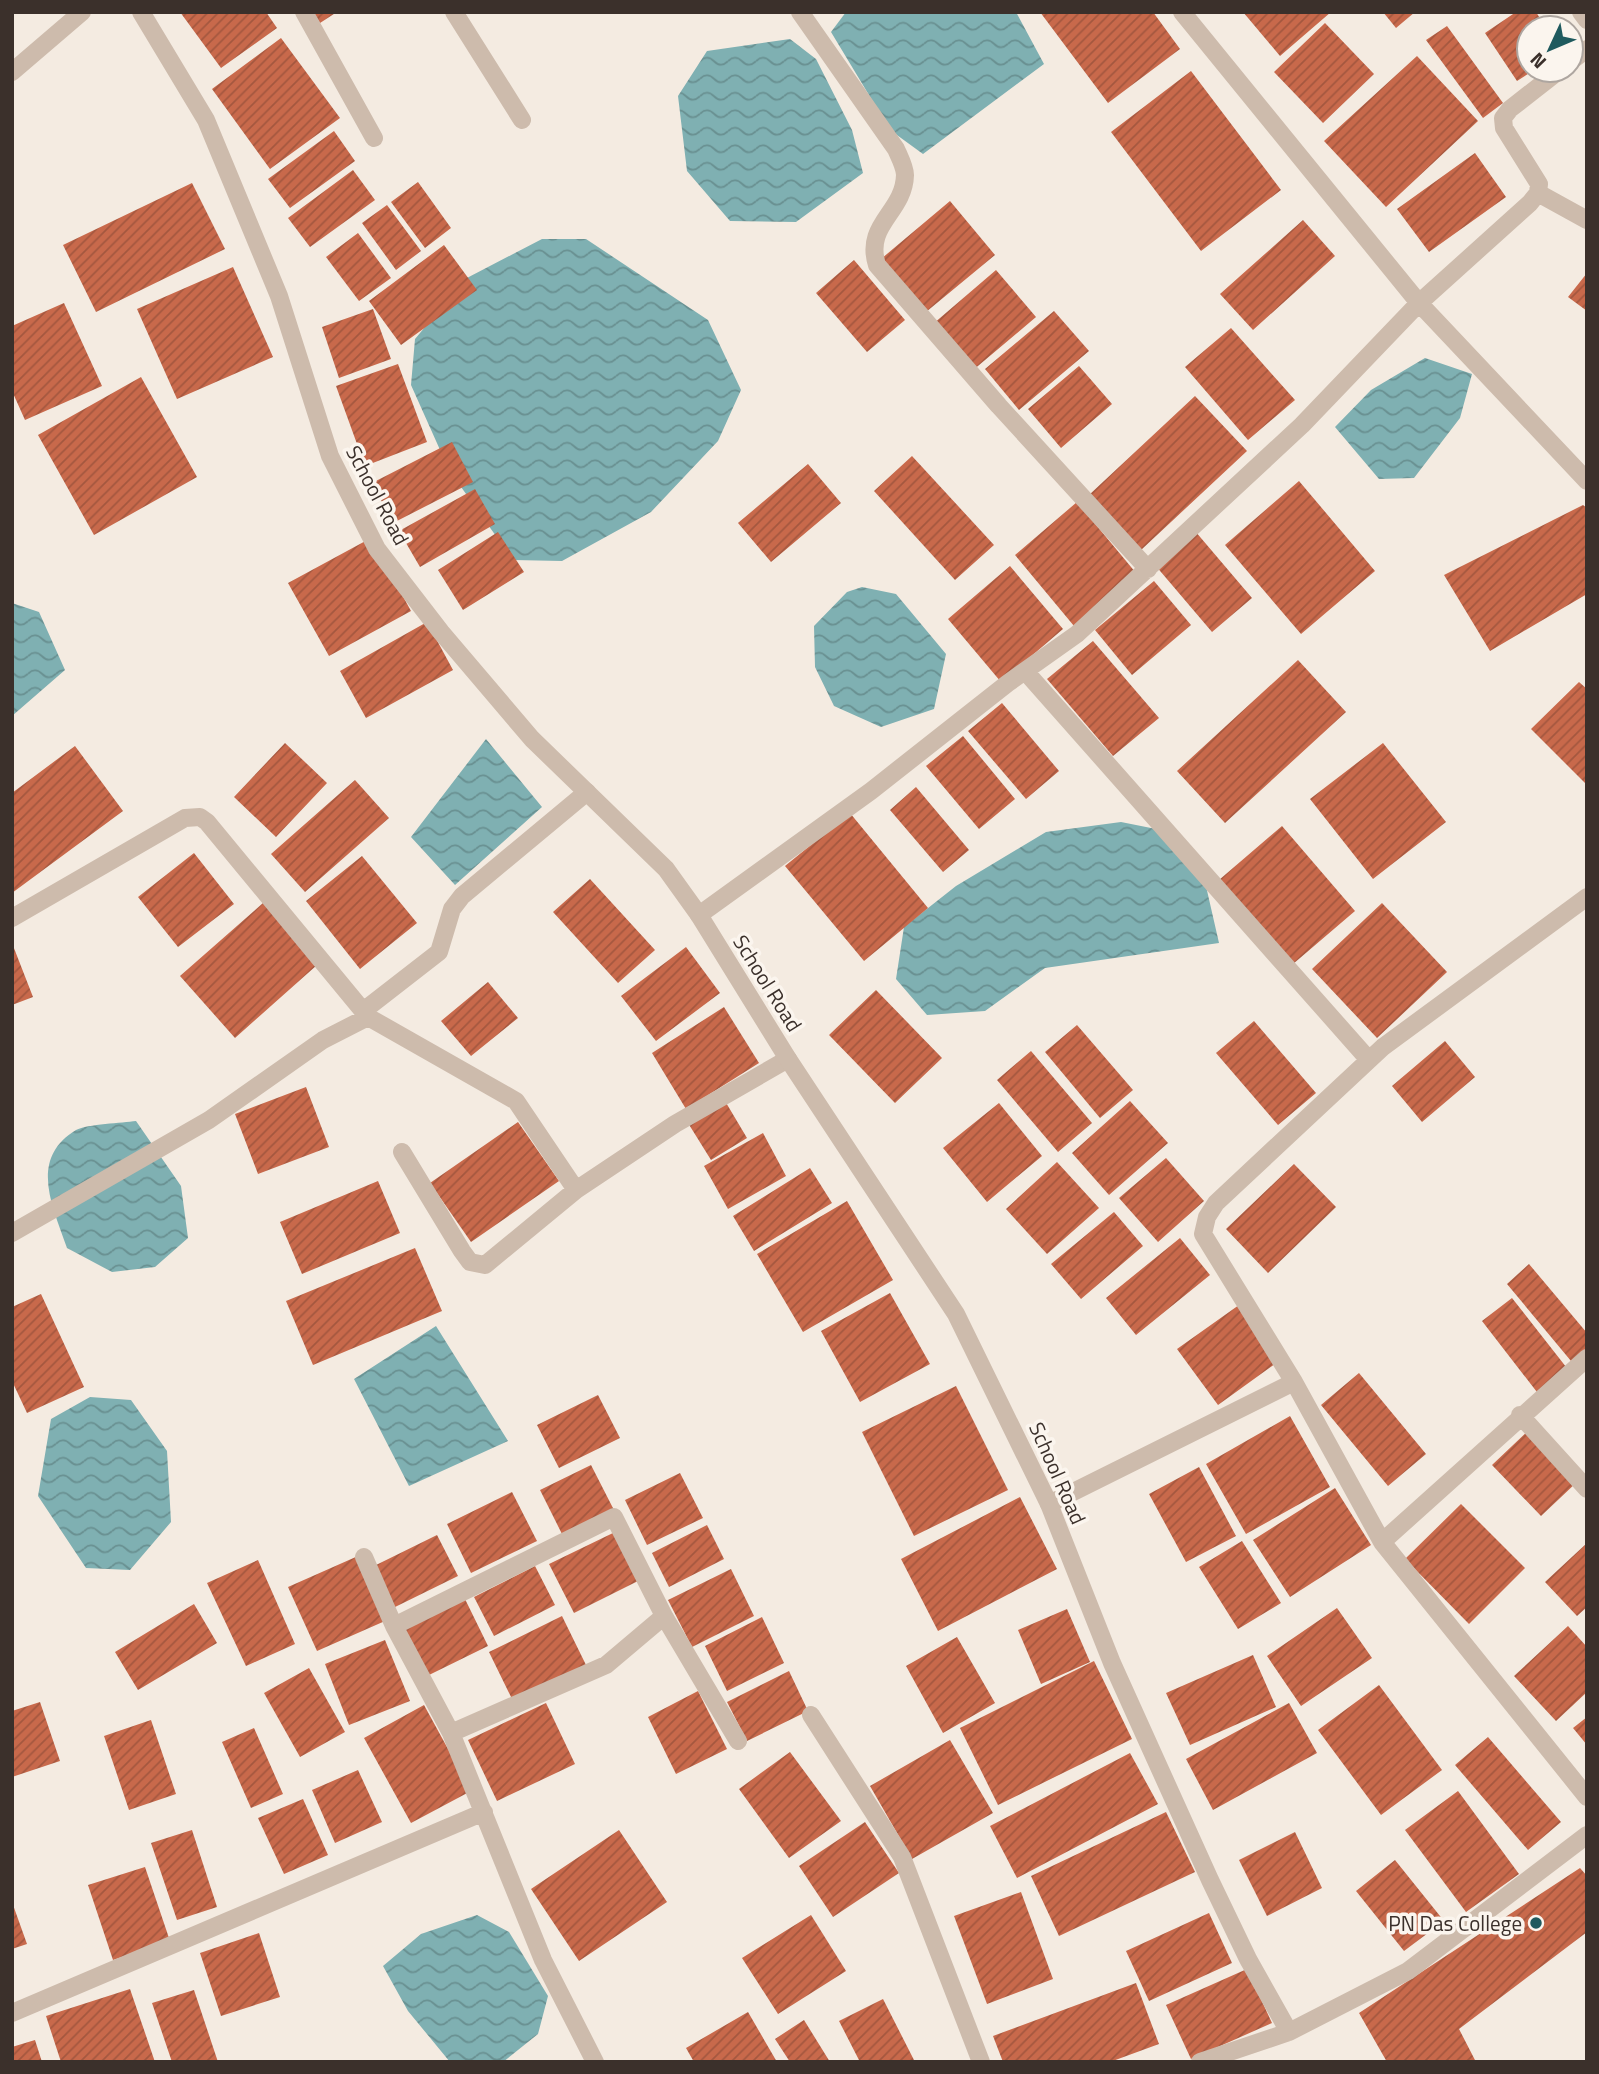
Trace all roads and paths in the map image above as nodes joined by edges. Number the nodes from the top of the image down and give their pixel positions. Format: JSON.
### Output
{"nodes":[{"id":1,"x":82,"y":12,"type":"edge"},
{"id":2,"x":141,"y":12,"type":"edge"},
{"id":3,"x":304,"y":12,"type":"edge"},
{"id":4,"x":454,"y":12,"type":"edge"},
{"id":5,"x":800,"y":12,"type":"edge"},
{"id":6,"x":1182,"y":12,"type":"edge"},
{"id":7,"x":1581,"y":12,"type":"edge"},
{"id":8,"x":1587,"y":20,"type":"edge"},
{"id":9,"x":12,"y":72,"type":"edge"},
{"id":10,"x":1542,"y":84,"type":"edge"},
{"id":11,"x":522,"y":120,"type":"dead end"},
{"id":12,"x":374,"y":138,"type":"dead end"},
{"id":13,"x":1538,"y":193,"type":"junction"},
{"id":14,"x":1587,"y":220,"type":"edge"},
{"id":15,"x":1419,"y":303,"type":"junction"},
{"id":16,"x":1587,"y":481,"type":"edge"},
{"id":17,"x":1148,"y":569,"type":"junction"},
{"id":18,"x":1025,"y":671,"type":"junction"},
{"id":19,"x":587,"y":792,"type":"junction"},
{"id":20,"x":1587,"y":897,"type":"edge"},
{"id":21,"x":699,"y":915,"type":"junction"},
{"id":22,"x":12,"y":918,"type":"edge"},
{"id":23,"x":366,"y":1014,"type":"junction"},
{"id":24,"x":788,"y":1059,"type":"junction"},
{"id":25,"x":1369,"y":1060,"type":"junction"},
{"id":26,"x":402,"y":1152,"type":"dead end"},
{"id":27,"x":576,"y":1190,"type":"junction"},
{"id":28,"x":12,"y":1233,"type":"edge"},
{"id":29,"x":1587,"y":1358,"type":"edge"},
{"id":30,"x":1294,"y":1382,"type":"junction"},
{"id":31,"x":1520,"y":1415,"type":"junction"},
{"id":32,"x":1587,"y":1489,"type":"edge"},
{"id":33,"x":1049,"y":1504,"type":"junction"},
{"id":34,"x":1382,"y":1542,"type":"junction"},
{"id":35,"x":364,"y":1557,"type":"dead end"},
{"id":36,"x":664,"y":1616,"type":"junction"},
{"id":37,"x":394,"y":1626,"type":"junction"},
{"id":38,"x":811,"y":1715,"type":"dead end"},
{"id":39,"x":450,"y":1732,"type":"junction"},
{"id":40,"x":738,"y":1741,"type":"dead end"},
{"id":41,"x":1587,"y":1797,"type":"edge"},
{"id":42,"x":484,"y":1812,"type":"junction"},
{"id":43,"x":1587,"y":1835,"type":"edge"},
{"id":44,"x":12,"y":2013,"type":"edge"},
{"id":45,"x":1289,"y":2032,"type":"junction"},
{"id":46,"x":596,"y":2062,"type":"edge"},
{"id":47,"x":981,"y":2062,"type":"edge"},
{"id":48,"x":1200,"y":2062,"type":"edge"}],
"edges":[{"from":1,"to":9,"type":"street"},
{"from":2,"to":19,"type":"street","name":"School Road"},
{"from":3,"to":12,"type":"street"},
{"from":4,"to":11,"type":"street"},
{"from":5,"to":17,"type":"street"},
{"from":6,"to":15,"type":"street"},
{"from":7,"to":8,"type":"street"},
{"from":10,"to":13,"type":"street"},
{"from":13,"to":14,"type":"street"},
{"from":13,"to":15,"type":"street"},
{"from":15,"to":16,"type":"street"},
{"from":15,"to":17,"type":"street"},
{"from":17,"to":18,"type":"street"},
{"from":18,"to":21,"type":"street"},
{"from":18,"to":25,"type":"street"},
{"from":19,"to":21,"type":"street","name":"School Road"},
{"from":19,"to":23,"type":"street"},
{"from":20,"to":25,"type":"street"},
{"from":21,"to":24,"type":"street","name":"School Road"},
{"from":22,"to":23,"type":"street"},
{"from":23,"to":27,"type":"street"},
{"from":23,"to":28,"type":"street"},
{"from":24,"to":27,"type":"street"},
{"from":24,"to":33,"type":"street","name":"School Road"},
{"from":25,"to":30,"type":"street"},
{"from":26,"to":27,"type":"street"},
{"from":29,"to":31,"type":"street"},
{"from":30,"to":33,"type":"street"},
{"from":30,"to":34,"type":"street"},
{"from":31,"to":32,"type":"street"},
{"from":31,"to":34,"type":"street"},
{"from":33,"to":45,"type":"street","name":"School Road"},
{"from":34,"to":41,"type":"street"},
{"from":35,"to":37,"type":"street"},
{"from":36,"to":37,"type":"street"},
{"from":36,"to":39,"type":"street"},
{"from":36,"to":40,"type":"street"},
{"from":37,"to":39,"type":"street"},
{"from":38,"to":47,"type":"street"},
{"from":39,"to":42,"type":"street"},
{"from":42,"to":44,"type":"street"},
{"from":42,"to":46,"type":"street"},
{"from":43,"to":45,"type":"street"},
{"from":45,"to":48,"type":"street"}]}
